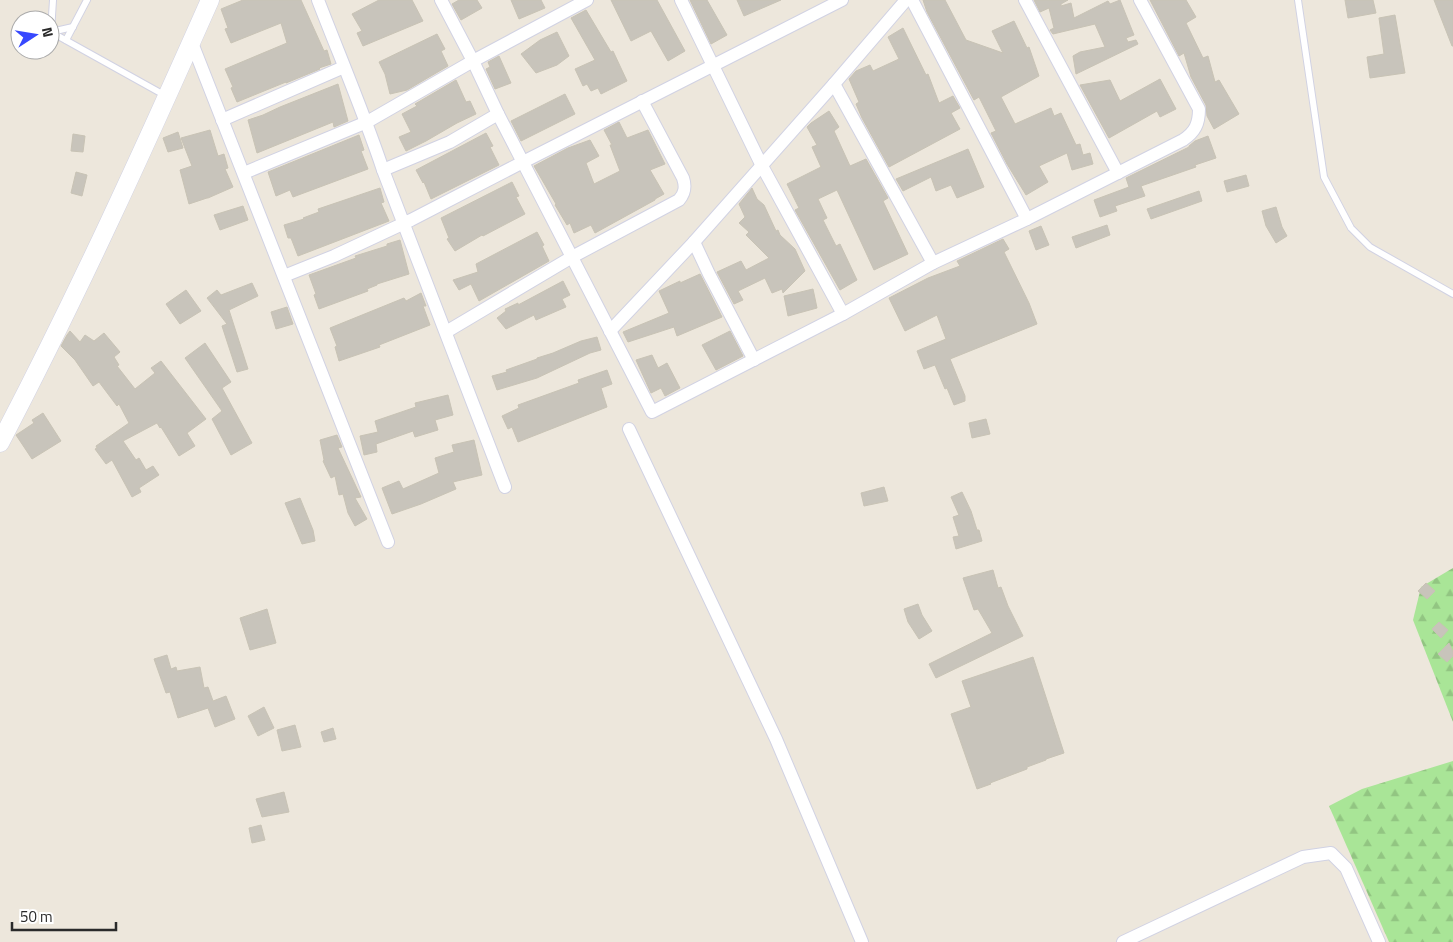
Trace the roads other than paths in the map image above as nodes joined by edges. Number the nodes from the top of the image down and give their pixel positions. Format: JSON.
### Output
{"nodes":[{"id":1,"x":87,"y":0,"type":"edge"},
{"id":2,"x":210,"y":0,"type":"edge"},
{"id":3,"x":318,"y":0,"type":"edge"},
{"id":4,"x":441,"y":0,"type":"edge"},
{"id":5,"x":587,"y":0,"type":"edge"},
{"id":6,"x":681,"y":0,"type":"edge"},
{"id":7,"x":842,"y":0,"type":"edge"},
{"id":8,"x":906,"y":0,"type":"edge"},
{"id":9,"x":912,"y":0,"type":"edge"},
{"id":10,"x":1025,"y":0,"type":"edge"},
{"id":11,"x":1140,"y":0,"type":"edge"},
{"id":12,"x":1298,"y":0,"type":"edge"},
{"id":13,"x":565,"y":5,"type":"edge"},
{"id":14,"x":73,"y":27,"type":"junction"},
{"id":15,"x":60,"y":30,"type":"edge"},
{"id":16,"x":60,"y":37,"type":"edge"},
{"id":17,"x":66,"y":40,"type":"junction"},
{"id":18,"x":192,"y":43,"type":"junction"},
{"id":19,"x":473,"y":61,"type":"junction"},
{"id":20,"x":714,"y":65,"type":"junction"},
{"id":21,"x":344,"y":68,"type":"junction"},
{"id":22,"x":834,"y":84,"type":"junction"},
{"id":23,"x":167,"y":97,"type":"junction"},
{"id":24,"x":642,"y":101,"type":"junction"},
{"id":25,"x":498,"y":114,"type":"junction"},
{"id":26,"x":222,"y":120,"type":"junction"},
{"id":27,"x":367,"y":122,"type":"junction"},
{"id":28,"x":522,"y":162,"type":"junction"},
{"id":29,"x":762,"y":166,"type":"junction"},
{"id":30,"x":384,"y":170,"type":"junction"},
{"id":31,"x":244,"y":173,"type":"junction"},
{"id":32,"x":1118,"y":173,"type":"junction"},
{"id":33,"x":1027,"y":219,"type":"junction"},
{"id":34,"x":404,"y":224,"type":"junction"},
{"id":35,"x":694,"y":242,"type":"junction"},
{"id":36,"x":572,"y":257,"type":"junction"},
{"id":37,"x":932,"y":263,"type":"junction"},
{"id":38,"x":284,"y":276,"type":"junction"},
{"id":39,"x":1453,"y":294,"type":"edge"},
{"id":40,"x":843,"y":314,"type":"junction"},
{"id":41,"x":610,"y":331,"type":"junction"},
{"id":42,"x":446,"y":332,"type":"junction"},
{"id":43,"x":754,"y":360,"type":"junction"},
{"id":44,"x":629,"y":429,"type":"dead end"},
{"id":45,"x":0,"y":443,"type":"edge"},
{"id":46,"x":505,"y":487,"type":"dead end"},
{"id":47,"x":388,"y":542,"type":"dead end"},
{"id":48,"x":862,"y":942,"type":"edge"},
{"id":49,"x":1123,"y":942,"type":"edge"},
{"id":50,"x":1379,"y":942,"type":"edge"}],
"edges":[{"from":1,"to":14,"type":"lane"},
{"from":2,"to":18,"type":"main road"},
{"from":3,"to":21,"type":"street"},
{"from":4,"to":19,"type":"street"},
{"from":5,"to":13,"type":"street"},
{"from":6,"to":20,"type":"street"},
{"from":7,"to":20,"type":"street"},
{"from":8,"to":22,"type":"street"},
{"from":9,"to":33,"type":"street"},
{"from":10,"to":32,"type":"street"},
{"from":11,"to":32,"type":"street"},
{"from":12,"to":39,"type":"lane"},
{"from":13,"to":19,"type":"street"},
{"from":14,"to":15,"type":"lane"},
{"from":14,"to":17,"type":"lane"},
{"from":16,"to":17,"type":"lane"},
{"from":17,"to":23,"type":"lane"},
{"from":18,"to":23,"type":"main road"},
{"from":18,"to":26,"type":"street"},
{"from":19,"to":25,"type":"street"},
{"from":19,"to":27,"type":"street"},
{"from":20,"to":24,"type":"street"},
{"from":20,"to":29,"type":"street"},
{"from":21,"to":26,"type":"street"},
{"from":21,"to":27,"type":"street"},
{"from":22,"to":29,"type":"street"},
{"from":22,"to":37,"type":"street"},
{"from":23,"to":45,"type":"main road"},
{"from":24,"to":28,"type":"street"},
{"from":24,"to":36,"type":"street"},
{"from":25,"to":28,"type":"street"},
{"from":25,"to":30,"type":"street"},
{"from":26,"to":31,"type":"street"},
{"from":27,"to":30,"type":"street"},
{"from":27,"to":31,"type":"street"},
{"from":28,"to":34,"type":"street"},
{"from":28,"to":36,"type":"street"},
{"from":29,"to":35,"type":"street"},
{"from":29,"to":40,"type":"street"},
{"from":30,"to":34,"type":"street"},
{"from":31,"to":38,"type":"street"},
{"from":32,"to":33,"type":"street"},
{"from":33,"to":37,"type":"street"},
{"from":34,"to":38,"type":"street"},
{"from":34,"to":42,"type":"street"},
{"from":35,"to":41,"type":"street"},
{"from":35,"to":43,"type":"street"},
{"from":36,"to":41,"type":"street"},
{"from":36,"to":42,"type":"street"},
{"from":37,"to":40,"type":"street"},
{"from":38,"to":47,"type":"street"},
{"from":40,"to":43,"type":"street"},
{"from":41,"to":43,"type":"street"},
{"from":42,"to":46,"type":"street"},
{"from":44,"to":48,"type":"street"},
{"from":49,"to":50,"type":"street"}]}
